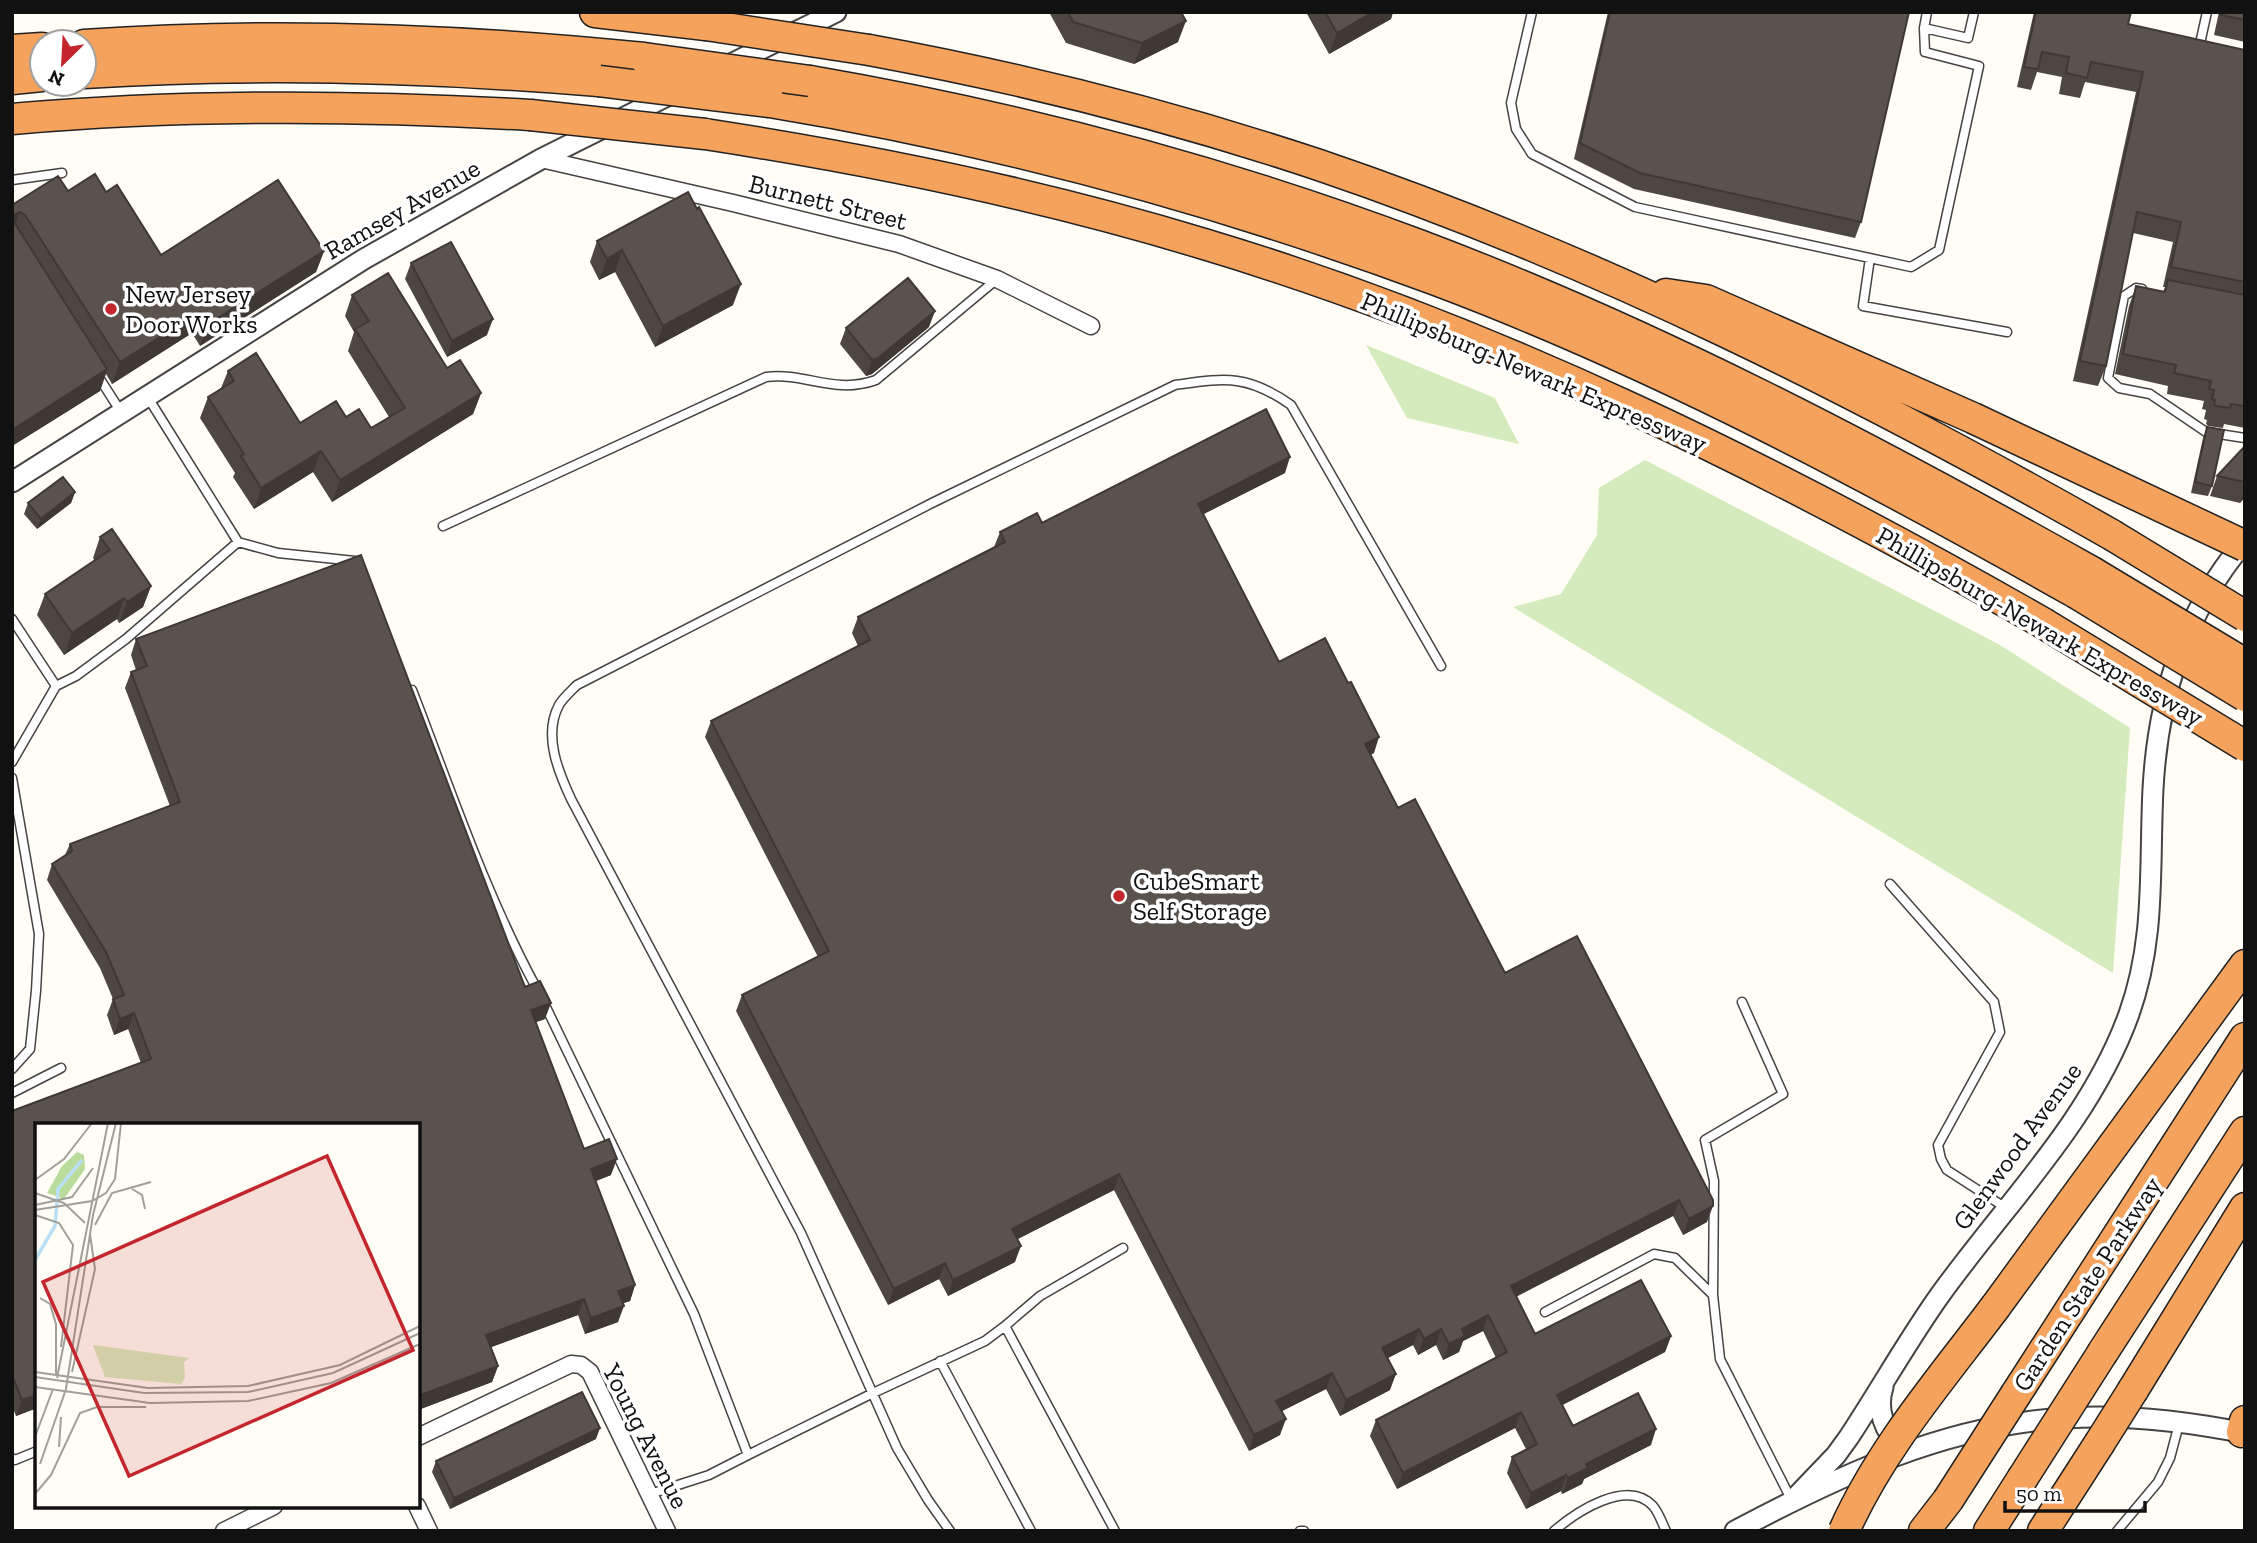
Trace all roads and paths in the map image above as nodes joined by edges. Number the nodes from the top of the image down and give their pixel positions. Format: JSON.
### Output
{"nodes":[{"id":1,"x":595,"y":12,"type":"edge"},
{"id":2,"x":836,"y":12,"type":"edge"},
{"id":3,"x":1532,"y":12,"type":"edge"},
{"id":4,"x":1927,"y":12,"type":"edge"},
{"id":5,"x":1974,"y":12,"type":"edge"},
{"id":6,"x":2207,"y":12,"type":"edge"},
{"id":7,"x":1923,"y":28,"type":"junction"},
{"id":8,"x":98,"y":44,"type":"edge"},
{"id":9,"x":2210,"y":51,"type":"edge"},
{"id":10,"x":98,"y":72,"type":"edge"},
{"id":11,"x":12,"y":120,"type":"edge"},
{"id":12,"x":541,"y":159,"type":"junction"},
{"id":13,"x":62,"y":173,"type":"dead end"},
{"id":14,"x":12,"y":180,"type":"edge"},
{"id":15,"x":1870,"y":258,"type":"junction"},
{"id":16,"x":997,"y":279,"type":"junction"},
{"id":17,"x":1632,"y":288,"type":"junction"},
{"id":18,"x":2150,"y":290,"type":"edge"},
{"id":19,"x":1091,"y":327,"type":"dead end"},
{"id":20,"x":2007,"y":332,"type":"dead end"},
{"id":21,"x":96,"y":371,"type":"edge"},
{"id":22,"x":147,"y":395,"type":"junction"},
{"id":23,"x":121,"y":412,"type":"junction"},
{"id":24,"x":2245,"y":438,"type":"edge"},
{"id":25,"x":12,"y":482,"type":"edge"},
{"id":26,"x":443,"y":526,"type":"dead end"},
{"id":27,"x":239,"y":542,"type":"junction"},
{"id":28,"x":2245,"y":543,"type":"edge"},
{"id":29,"x":364,"y":569,"type":"edge"},
{"id":30,"x":2084,"y":583,"type":"junction"},
{"id":31,"x":2245,"y":615,"type":"edge"},
{"id":32,"x":12,"y":619,"type":"edge"},
{"id":33,"x":2245,"y":664,"type":"edge"},
{"id":34,"x":1441,"y":666,"type":"dead end"},
{"id":35,"x":407,"y":677,"type":"edge"},
{"id":36,"x":56,"y":686,"type":"junction"},
{"id":37,"x":2245,"y":696,"type":"edge"},
{"id":38,"x":2245,"y":746,"type":"edge"},
{"id":39,"x":12,"y":762,"type":"edge"},
{"id":40,"x":12,"y":778,"type":"edge"},
{"id":41,"x":1890,"y":884,"type":"dead end"},
{"id":42,"x":2245,"y":965,"type":"edge"},
{"id":43,"x":1742,"y":1002,"type":"dead end"},
{"id":44,"x":2245,"y":1038,"type":"edge"},
{"id":45,"x":61,"y":1068,"type":"dead end"},
{"id":46,"x":12,"y":1069,"type":"edge"},
{"id":47,"x":12,"y":1093,"type":"edge"},
{"id":48,"x":2245,"y":1132,"type":"edge"},
{"id":49,"x":2006,"y":1208,"type":"junction"},
{"id":50,"x":2245,"y":1208,"type":"edge"},
{"id":51,"x":1123,"y":1248,"type":"dead end"},
{"id":52,"x":1713,"y":1296,"type":"junction"},
{"id":53,"x":1545,"y":1312,"type":"dead end"},
{"id":54,"x":1005,"y":1326,"type":"junction"},
{"id":55,"x":940,"y":1361,"type":"junction"},
{"id":56,"x":1885,"y":1382,"type":"junction"},
{"id":57,"x":871,"y":1394,"type":"junction"},
{"id":58,"x":2180,"y":1421,"type":"junction"},
{"id":59,"x":2244,"y":1429,"type":"edge"},
{"id":60,"x":420,"y":1436,"type":"edge"},
{"id":61,"x":1908,"y":1450,"type":"junction"},
{"id":62,"x":35,"y":1452,"type":"edge"},
{"id":63,"x":748,"y":1455,"type":"junction"},
{"id":64,"x":12,"y":1458,"type":"edge"},
{"id":65,"x":650,"y":1494,"type":"junction"},
{"id":66,"x":1792,"y":1501,"type":"junction"},
{"id":67,"x":270,"y":1508,"type":"edge"},
{"id":68,"x":418,"y":1508,"type":"edge"},
{"id":69,"x":224,"y":1531,"type":"edge"},
{"id":70,"x":429,"y":1531,"type":"edge"},
{"id":71,"x":667,"y":1531,"type":"edge"},
{"id":72,"x":950,"y":1531,"type":"edge"},
{"id":73,"x":1031,"y":1531,"type":"edge"},
{"id":74,"x":1115,"y":1531,"type":"edge"},
{"id":75,"x":1554,"y":1531,"type":"edge"},
{"id":76,"x":1666,"y":1531,"type":"edge"},
{"id":77,"x":1735,"y":1531,"type":"edge"},
{"id":78,"x":1844,"y":1531,"type":"edge"},
{"id":79,"x":1926,"y":1531,"type":"edge"},
{"id":80,"x":1989,"y":1531,"type":"edge"},
{"id":81,"x":2043,"y":1531,"type":"edge"},
{"id":82,"x":2117,"y":1531,"type":"edge"}],
"edges":[{"from":1,"to":17,"type":"highway","bridge":true},
{"from":2,"to":12,"type":"street","name":"Ramsey Avenue"},
{"from":3,"to":15,"type":"lane"},
{"from":4,"to":7,"type":"lane"},
{"from":5,"to":7,"type":"lane"},
{"from":6,"to":9,"type":"lane"},
{"from":7,"to":15,"type":"lane"},
{"from":8,"to":30,"type":"highway","name":"Phillipsburg-Newark Expressway","bridge":true},
{"from":10,"to":30,"type":"highway","name":"Phillipsburg-Newark Expressway","bridge":true},
{"from":11,"to":38,"type":"highway","name":"Phillipsburg-Newark Expressway","bridge":true},
{"from":12,"to":16,"type":"street","name":"Burnett Street"},
{"from":12,"to":22,"type":"street","name":"Ramsey Avenue"},
{"from":13,"to":14,"type":"lane"},
{"from":15,"to":20,"type":"lane"},
{"from":16,"to":19,"type":"street","name":"Burnett Street"},
{"from":16,"to":26,"type":"lane"},
{"from":17,"to":28,"type":"highway","bridge":true},
{"from":17,"to":31,"type":"highway","bridge":true},
{"from":18,"to":24,"type":"lane"},
{"from":21,"to":23,"type":"lane"},
{"from":22,"to":23,"type":"street","name":"Ramsey Avenue"},
{"from":22,"to":27,"type":"lane"},
{"from":23,"to":25,"type":"street","name":"Ramsey Avenue"},
{"from":27,"to":29,"type":"lane"},
{"from":27,"to":36,"type":"lane"},
{"from":28,"to":49,"type":"street","name":"Glenwood Avenue"},
{"from":30,"to":33,"type":"highway","name":"Phillipsburg-Newark Expressway","bridge":true},
{"from":30,"to":37,"type":"highway","name":"Phillipsburg-Newark Expressway","bridge":true},
{"from":32,"to":36,"type":"lane"},
{"from":34,"to":57,"type":"lane"},
{"from":35,"to":63,"type":"lane"},
{"from":36,"to":39,"type":"lane"},
{"from":40,"to":46,"type":"lane"},
{"from":41,"to":49,"type":"lane"},
{"from":42,"to":78,"type":"highway","bridge":true},
{"from":43,"to":52,"type":"lane"},
{"from":44,"to":79,"type":"highway","name":"Garden State Parkway","bridge":true},
{"from":45,"to":47,"type":"lane"},
{"from":48,"to":80,"type":"highway","name":"Garden State Parkway","bridge":true},
{"from":49,"to":56,"type":"street","name":"Glenwood Avenue"},
{"from":50,"to":81,"type":"highway","bridge":true},
{"from":51,"to":54,"type":"lane"},
{"from":52,"to":53,"type":"lane"},
{"from":52,"to":66,"type":"lane"},
{"from":54,"to":55,"type":"lane"},
{"from":54,"to":74,"type":"lane"},
{"from":55,"to":57,"type":"lane"},
{"from":55,"to":73,"type":"lane"},
{"from":56,"to":61,"type":"street"},
{"from":56,"to":66,"type":"street","name":"Glenwood Avenue"},
{"from":57,"to":63,"type":"lane"},
{"from":57,"to":72,"type":"lane"},
{"from":58,"to":59,"type":"street"},
{"from":58,"to":61,"type":"street"},
{"from":58,"to":82,"type":"lane"},
{"from":60,"to":65,"type":"street","name":"Young Avenue"},
{"from":61,"to":66,"type":"street"},
{"from":62,"to":64,"type":"lane"},
{"from":63,"to":65,"type":"lane"},
{"from":65,"to":71,"type":"street","name":"Young Avenue"},
{"from":66,"to":77,"type":"street"},
{"from":67,"to":69,"type":"street"},
{"from":68,"to":70,"type":"street"},
{"from":75,"to":76,"type":"lane"}]}
